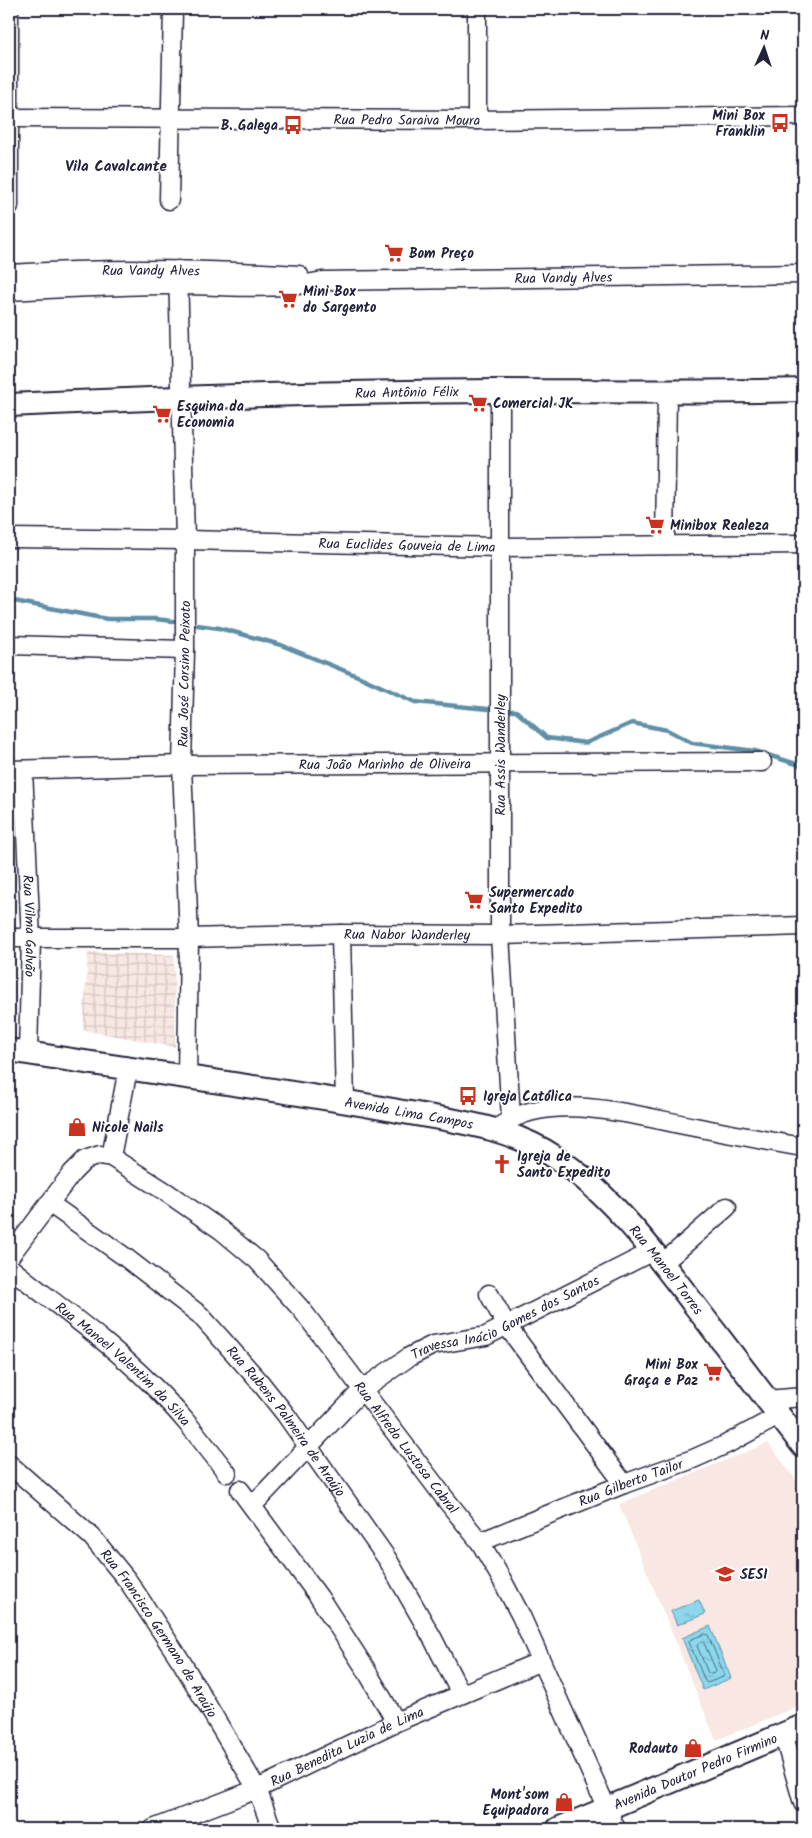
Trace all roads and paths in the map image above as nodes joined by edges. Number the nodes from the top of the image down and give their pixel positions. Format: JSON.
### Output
{"nodes":[{"id":1,"x":9,"y":9,"type":"edge"},
{"id":2,"x":173,"y":9,"type":"edge"},
{"id":3,"x":477,"y":9,"type":"edge"},
{"id":4,"x":803,"y":116,"type":"edge"},
{"id":5,"x":9,"y":118,"type":"edge"},
{"id":6,"x":171,"y":119,"type":"junction"},
{"id":7,"x":477,"y":120,"type":"junction"},
{"id":8,"x":169,"y":200,"type":"dead end"},
{"id":9,"x":9,"y":206,"type":"edge"},
{"id":10,"x":9,"y":274,"type":"edge"},
{"id":11,"x":803,"y":274,"type":"edge"},
{"id":12,"x":178,"y":277,"type":"junction"},
{"id":13,"x":69,"y":279,"type":"junction"},
{"id":14,"x":9,"y":291,"type":"edge"},
{"id":15,"x":803,"y":390,"type":"edge"},
{"id":16,"x":500,"y":392,"type":"junction"},
{"id":17,"x":667,"y":392,"type":"junction"},
{"id":18,"x":182,"y":397,"type":"junction"},
{"id":19,"x":9,"y":405,"type":"edge"},
{"id":20,"x":9,"y":538,"type":"edge"},
{"id":21,"x":185,"y":540,"type":"junction"},
{"id":22,"x":803,"y":544,"type":"edge"},
{"id":23,"x":665,"y":545,"type":"junction"},
{"id":24,"x":500,"y":547,"type":"junction"},
{"id":25,"x":9,"y":645,"type":"edge"},
{"id":26,"x":185,"y":650,"type":"junction"},
{"id":27,"x":762,"y":762,"type":"dead end"},
{"id":28,"x":500,"y":763,"type":"junction"},
{"id":29,"x":182,"y":766,"type":"junction"},
{"id":30,"x":16,"y":770,"type":"edge"},
{"id":31,"x":803,"y":926,"type":"edge"},
{"id":32,"x":341,"y":934,"type":"junction"},
{"id":33,"x":500,"y":935,"type":"junction"},
{"id":34,"x":9,"y":938,"type":"edge"},
{"id":35,"x":188,"y":938,"type":"junction"},
{"id":36,"x":31,"y":939,"type":"junction"},
{"id":37,"x":19,"y":1051,"type":"edge"},
{"id":38,"x":128,"y":1069,"type":"junction"},
{"id":39,"x":187,"y":1079,"type":"junction"},
{"id":40,"x":345,"y":1102,"type":"junction"},
{"id":41,"x":503,"y":1124,"type":"junction"},
{"id":42,"x":803,"y":1147,"type":"edge"},
{"id":43,"x":112,"y":1157,"type":"junction"},
{"id":44,"x":49,"y":1203,"type":"junction"},
{"id":45,"x":727,"y":1207,"type":"dead end"},
{"id":46,"x":9,"y":1257,"type":"edge"},
{"id":47,"x":658,"y":1257,"type":"junction"},
{"id":48,"x":9,"y":1267,"type":"edge"},
{"id":49,"x":489,"y":1294,"type":"dead end"},
{"id":50,"x":507,"y":1326,"type":"junction"},
{"id":51,"x":363,"y":1389,"type":"junction"},
{"id":52,"x":803,"y":1397,"type":"edge"},
{"id":53,"x":774,"y":1408,"type":"junction"},
{"id":54,"x":801,"y":1438,"type":"edge"},
{"id":55,"x":308,"y":1446,"type":"junction"},
{"id":56,"x":9,"y":1464,"type":"edge"},
{"id":57,"x":227,"y":1473,"type":"dead end"},
{"id":58,"x":624,"y":1484,"type":"junction"},
{"id":59,"x":240,"y":1490,"type":"dead end"},
{"id":60,"x":252,"y":1506,"type":"junction"},
{"id":61,"x":480,"y":1542,"type":"junction"},
{"id":62,"x":541,"y":1660,"type":"junction"},
{"id":63,"x":461,"y":1694,"type":"junction"},
{"id":64,"x":396,"y":1722,"type":"junction"},
{"id":65,"x":793,"y":1730,"type":"edge"},
{"id":66,"x":258,"y":1788,"type":"junction"},
{"id":67,"x":803,"y":1803,"type":"edge"},
{"id":68,"x":607,"y":1808,"type":"junction"},
{"id":69,"x":153,"y":1829,"type":"edge"},
{"id":70,"x":272,"y":1829,"type":"edge"},
{"id":71,"x":558,"y":1829,"type":"edge"},
{"id":72,"x":616,"y":1829,"type":"edge"}],
"edges":[{"from":1,"to":5,"type":"street"},
{"from":2,"to":6,"type":"street"},
{"from":3,"to":7,"type":"street"},
{"from":4,"to":7,"type":"street","name":"Rua Pedro Saraiva Moura"},
{"from":5,"to":6,"type":"street","name":"Rua Pedro Saraiva Moura"},
{"from":5,"to":9,"type":"street"},
{"from":6,"to":7,"type":"street","name":"Rua Pedro Saraiva Moura"},
{"from":6,"to":8,"type":"street"},
{"from":10,"to":13,"type":"street","name":"Rua Vandy Alves"},
{"from":11,"to":12,"type":"street","name":"Rua Vandy Alves"},
{"from":12,"to":13,"type":"street","name":"Rua Vandy Alves"},
{"from":12,"to":18,"type":"street","name":"Rua José Corsino Peixoto"},
{"from":13,"to":14,"type":"street","name":"Rua Vandy Alves"},
{"from":15,"to":17,"type":"main road","name":"Rua Antônio Félix"},
{"from":16,"to":17,"type":"main road","name":"Rua Antônio Félix"},
{"from":16,"to":18,"type":"main road","name":"Rua Antônio Félix"},
{"from":16,"to":24,"type":"street","name":"Rua Assis Wanderley"},
{"from":17,"to":23,"type":"street"},
{"from":18,"to":19,"type":"main road","name":"Rua Antônio Félix"},
{"from":18,"to":21,"type":"street","name":"Rua José Corsino Peixoto"},
{"from":20,"to":21,"type":"street","name":"Rua Euclides Gouveia de Lima"},
{"from":21,"to":24,"type":"street","name":"Rua Euclides Gouveia de Lima"},
{"from":21,"to":26,"type":"street","name":"Rua José Corsino Peixoto"},
{"from":22,"to":23,"type":"street","name":"Rua Euclides Gouveia de Lima"},
{"from":23,"to":24,"type":"street","name":"Rua Euclides Gouveia de Lima"},
{"from":24,"to":28,"type":"street","name":"Rua Assis Wanderley"},
{"from":25,"to":26,"type":"street"},
{"from":26,"to":29,"type":"street","name":"Rua José Corsino Peixoto"},
{"from":27,"to":28,"type":"street","name":"Rua João Marinho de Oliveira"},
{"from":28,"to":29,"type":"street","name":"Rua João Marinho de Oliveira"},
{"from":28,"to":33,"type":"street","name":"Rua Assis Wanderley"},
{"from":29,"to":30,"type":"street","name":"Rua João Marinho de Oliveira"},
{"from":29,"to":35,"type":"street","name":"Rua José Corsino Peixoto"},
{"from":30,"to":36,"type":"street","name":"Rua Vilma Galvão"},
{"from":31,"to":33,"type":"street","name":"Rua Nabor Wanderley"},
{"from":32,"to":33,"type":"street","name":"Rua Nabor Wanderley"},
{"from":32,"to":35,"type":"street","name":"Rua Nabor Wanderley"},
{"from":32,"to":40,"type":"street"},
{"from":33,"to":41,"type":"street","name":"Rua Assis Wanderley"},
{"from":34,"to":36,"type":"street","name":"Rua Nabor Wanderley"},
{"from":35,"to":36,"type":"street","name":"Rua Nabor Wanderley"},
{"from":35,"to":39,"type":"street","name":"Rua José Corsino Peixoto"},
{"from":36,"to":37,"type":"street","name":"Rua Vilma Galvão"},
{"from":37,"to":38,"type":"main road","name":"Avenida Lima Campos"},
{"from":38,"to":39,"type":"main road","name":"Avenida Lima Campos"},
{"from":38,"to":43,"type":"street"},
{"from":39,"to":40,"type":"main road","name":"Avenida Lima Campos"},
{"from":40,"to":41,"type":"main road","name":"Avenida Lima Campos"},
{"from":41,"to":42,"type":"street"},
{"from":41,"to":47,"type":"main road","name":"Rua Manoel Torres"},
{"from":43,"to":44,"type":"street"},
{"from":43,"to":51,"type":"street","name":"Rua Alfredo Lustosa Cabral"},
{"from":44,"to":46,"type":"street"},
{"from":44,"to":55,"type":"street","name":"Rua Rubens Palmeira de Araújo"},
{"from":45,"to":47,"type":"street","name":"Travessa Inácio Gomes dos Santos"},
{"from":47,"to":50,"type":"street","name":"Travessa Inácio Gomes dos Santos"},
{"from":47,"to":53,"type":"main road","name":"Rua Manoel Torres"},
{"from":48,"to":57,"type":"street","name":"Rua Manoel Valentim da Silva"},
{"from":49,"to":50,"type":"street"},
{"from":50,"to":51,"type":"street","name":"Travessa Inácio Gomes dos Santos"},
{"from":50,"to":58,"type":"street"},
{"from":51,"to":55,"type":"street","name":"Travessa Inácio Gomes dos Santos"},
{"from":51,"to":61,"type":"street","name":"Rua Alfredo Lustosa Cabral"},
{"from":52,"to":53,"type":"street"},
{"from":53,"to":54,"type":"main road","name":"Rua Manoel Torres"},
{"from":53,"to":58,"type":"street","name":"Rua Gilberto Tailor"},
{"from":55,"to":60,"type":"street","name":"Travessa Inácio Gomes dos Santos"},
{"from":55,"to":63,"type":"street","name":"Rua Rubens Palmeira de Araújo"},
{"from":56,"to":66,"type":"street","name":"Rua Francisco Germano de Araújo"},
{"from":58,"to":61,"type":"street","name":"Rua Gilberto Tailor"},
{"from":59,"to":60,"type":"street"},
{"from":60,"to":64,"type":"street"},
{"from":61,"to":62,"type":"street","name":"Rua Alfredo Lustosa Cabral"},
{"from":62,"to":63,"type":"street","name":"Rua Benedita Luzia de Lima"},
{"from":62,"to":68,"type":"street","name":"Rua Alfredo Lustosa Cabral"},
{"from":63,"to":64,"type":"street","name":"Rua Benedita Luzia de Lima"},
{"from":64,"to":66,"type":"street","name":"Rua Benedita Luzia de Lima"},
{"from":65,"to":67,"type":"street"},
{"from":65,"to":68,"type":"main road","name":"Avenida Doutor Pedro Firmino"},
{"from":66,"to":69,"type":"street","name":"Rua Benedita Luzia de Lima"},
{"from":66,"to":70,"type":"street","name":"Rua Francisco Germano de Araújo"},
{"from":68,"to":71,"type":"main road","name":"Avenida Doutor Pedro Firmino"},
{"from":68,"to":72,"type":"street","name":"Rua Alfredo Lustosa Cabral"}]}
